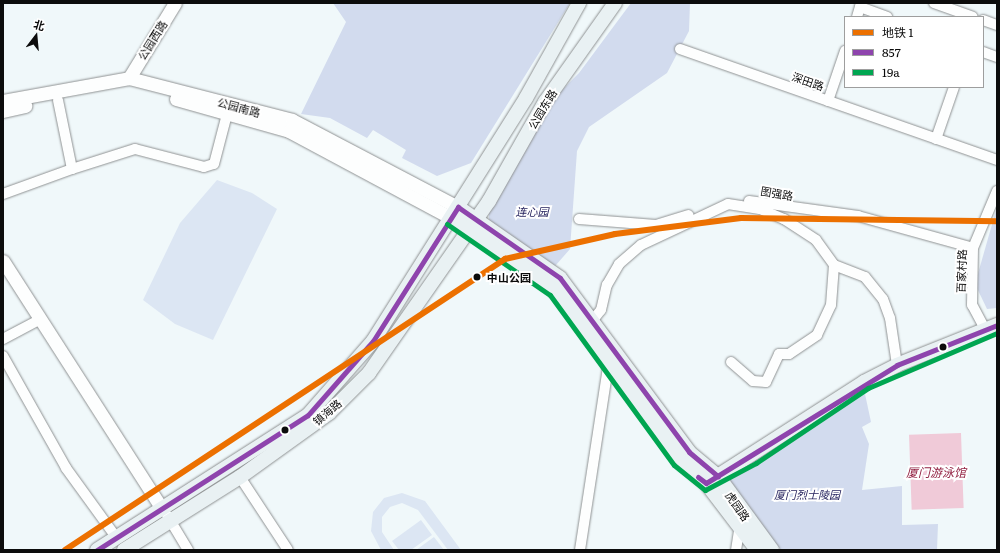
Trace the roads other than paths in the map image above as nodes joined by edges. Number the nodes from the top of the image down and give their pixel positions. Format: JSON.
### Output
{"nodes":[{"id":1,"x":175,"y":3,"type":"edge"},
{"id":2,"x":579,"y":3,"type":"edge"},
{"id":3,"x":615,"y":3,"type":"edge"},
{"id":4,"x":934,"y":3,"type":"edge"},
{"id":5,"x":859,"y":9,"type":"edge"},
{"id":6,"x":883,"y":16,"type":"edge"},
{"id":7,"x":970,"y":16,"type":"edge"},
{"id":8,"x":984,"y":20,"type":"edge"},
{"id":9,"x":997,"y":25,"type":"edge"},
{"id":10,"x":680,"y":49,"type":"dead end"},
{"id":11,"x":984,"y":52,"type":"edge"},
{"id":12,"x":844,"y":54,"type":"edge"},
{"id":13,"x":997,"y":57,"type":"edge"},
{"id":14,"x":128,"y":78,"type":"junction"},
{"id":15,"x":954,"y":88,"type":"edge"},
{"id":16,"x":58,"y":100,"type":"junction"},
{"id":17,"x":828,"y":101,"type":"junction"},
{"id":18,"x":3,"y":102,"type":"edge"},
{"id":19,"x":3,"y":111,"type":"edge"},
{"id":20,"x":228,"y":114,"type":"junction"},
{"id":21,"x":936,"y":139,"type":"junction"},
{"id":22,"x":997,"y":160,"type":"edge"},
{"id":23,"x":72,"y":170,"type":"junction"},
{"id":24,"x":997,"y":191,"type":"edge"},
{"id":25,"x":3,"y":194,"type":"edge"},
{"id":26,"x":454,"y":212,"type":"junction"},
{"id":27,"x":579,"y":219,"type":"dead end"},
{"id":28,"x":472,"y":224,"type":"junction"},
{"id":29,"x":973,"y":248,"type":"junction"},
{"id":30,"x":834,"y":265,"type":"junction"},
{"id":31,"x":5,"y":267,"type":"edge"},
{"id":32,"x":41,"y":319,"type":"junction"},
{"id":33,"x":592,"y":321,"type":"junction"},
{"id":34,"x":991,"y":327,"type":"edge"},
{"id":35,"x":3,"y":339,"type":"edge"},
{"id":36,"x":612,"y":346,"type":"junction"},
{"id":37,"x":609,"y":362,"type":"junction"},
{"id":38,"x":731,"y":362,"type":"dead end"},
{"id":39,"x":4,"y":363,"type":"edge"},
{"id":40,"x":897,"y":365,"type":"junction"},
{"id":41,"x":718,"y":476,"type":"junction"},
{"id":42,"x":240,"y":477,"type":"junction"},
{"id":43,"x":706,"y":483,"type":"junction"},
{"id":44,"x":161,"y":507,"type":"junction"},
{"id":45,"x":742,"y":514,"type":"junction"},
{"id":46,"x":170,"y":520,"type":"junction"},
{"id":47,"x":740,"y":529,"type":"junction"},
{"id":48,"x":116,"y":537,"type":"junction"},
{"id":49,"x":96,"y":550,"type":"edge"},
{"id":50,"x":124,"y":550,"type":"edge"},
{"id":51,"x":188,"y":550,"type":"edge"},
{"id":52,"x":288,"y":550,"type":"edge"},
{"id":53,"x":580,"y":550,"type":"edge"},
{"id":54,"x":736,"y":550,"type":"edge"},
{"id":55,"x":757,"y":550,"type":"edge"},
{"id":56,"x":772,"y":550,"type":"edge"}],
"edges":[{"from":1,"to":14,"type":"street","name":"公园西路"},
{"from":2,"to":26,"type":"main road","name":"公园东路"},
{"from":3,"to":28,"type":"main road","name":"公园东路"},
{"from":4,"to":7,"type":"street"},
{"from":5,"to":6,"type":"street"},
{"from":8,"to":9,"type":"street"},
{"from":10,"to":17,"type":"street","name":"深田路"},
{"from":11,"to":13,"type":"street"},
{"from":12,"to":17,"type":"street"},
{"from":14,"to":18,"type":"street","name":"公园南路"},
{"from":14,"to":26,"type":"street","name":"公园南路"},
{"from":15,"to":21,"type":"street"},
{"from":16,"to":19,"type":"street","name":"公园南路"},
{"from":16,"to":20,"type":"street","name":"公园南路"},
{"from":16,"to":23,"type":"street"},
{"from":17,"to":21,"type":"street","name":"深田路"},
{"from":20,"to":23,"type":"street"},
{"from":20,"to":26,"type":"street","name":"公园南路"},
{"from":21,"to":22,"type":"street","name":"深田路"},
{"from":23,"to":25,"type":"street"},
{"from":24,"to":29,"type":"street","name":"百家村路"},
{"from":26,"to":28,"type":"main road","name":"虎园路"},
{"from":26,"to":44,"type":"main road","name":"镇海路"},
{"from":27,"to":29,"type":"street","name":"图强路"},
{"from":28,"to":33,"type":"main road","name":"虎园路"},
{"from":28,"to":37,"type":"main road","name":"虎园路"},
{"from":28,"to":42,"type":"main road","name":"镇海路"},
{"from":29,"to":34,"type":"street","name":"百家村路"},
{"from":30,"to":33,"type":"street"},
{"from":30,"to":38,"type":"street"},
{"from":30,"to":40,"type":"street"},
{"from":31,"to":32,"type":"street"},
{"from":32,"to":35,"type":"street"},
{"from":32,"to":44,"type":"street"},
{"from":33,"to":36,"type":"main road","name":"虎园路"},
{"from":34,"to":40,"type":"main road"},
{"from":36,"to":37,"type":"street"},
{"from":36,"to":41,"type":"main road","name":"虎园路"},
{"from":37,"to":43,"type":"main road","name":"虎园路"},
{"from":37,"to":53,"type":"street"},
{"from":39,"to":48,"type":"street"},
{"from":40,"to":41,"type":"main road"},
{"from":41,"to":43,"type":"main road"},
{"from":41,"to":45,"type":"main road","name":"虎园路"},
{"from":42,"to":46,"type":"main road","name":"镇海路"},
{"from":42,"to":52,"type":"street"},
{"from":43,"to":47,"type":"main road","name":"虎园路"},
{"from":44,"to":46,"type":"street"},
{"from":44,"to":48,"type":"main road","name":"镇海路"},
{"from":45,"to":47,"type":"street"},
{"from":45,"to":56,"type":"main road","name":"虎园路"},
{"from":46,"to":50,"type":"main road","name":"镇海路"},
{"from":46,"to":51,"type":"street"},
{"from":47,"to":54,"type":"street"},
{"from":47,"to":55,"type":"main road","name":"虎园路"},
{"from":48,"to":49,"type":"main road","name":"镇海路"}]}
